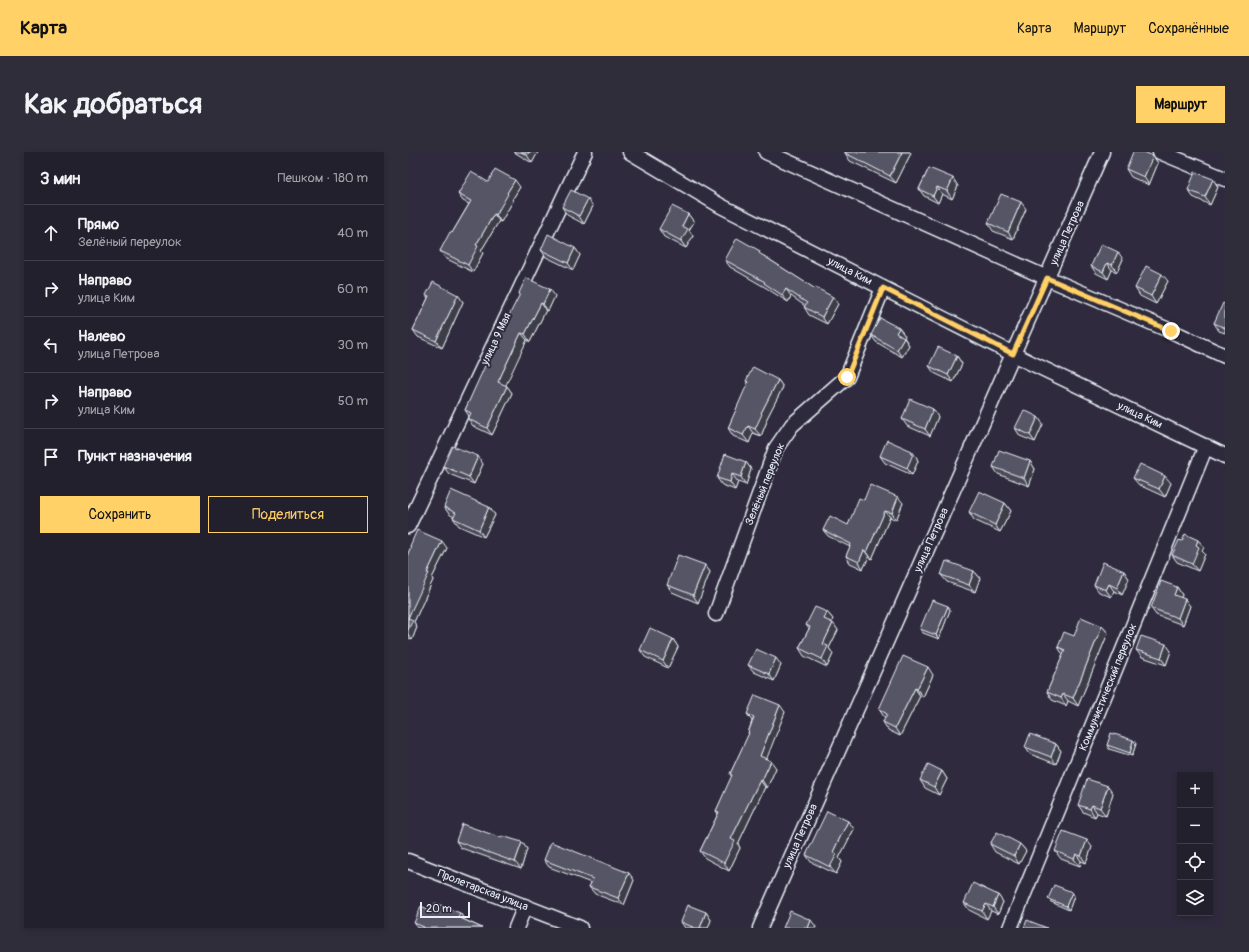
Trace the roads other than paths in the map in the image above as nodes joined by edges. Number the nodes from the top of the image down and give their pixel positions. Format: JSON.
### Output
{"nodes":[{"id":1,"x":585,"y":152,"type":"edge"},
{"id":2,"x":630,"y":152,"type":"edge"},
{"id":3,"x":766,"y":152,"type":"edge"},
{"id":4,"x":1102,"y":152,"type":"edge"},
{"id":5,"x":1160,"y":152,"type":"edge"},
{"id":6,"x":1225,"y":179,"type":"edge"},
{"id":7,"x":1047,"y":278,"type":"junction"},
{"id":8,"x":883,"y":288,"type":"junction"},
{"id":9,"x":1013,"y":354,"type":"junction"},
{"id":10,"x":1225,"y":356,"type":"edge"},
{"id":11,"x":1206,"y":446,"type":"junction"},
{"id":12,"x":1225,"y":456,"type":"edge"},
{"id":13,"x":408,"y":526,"type":"edge"},
{"id":14,"x":716,"y":614,"type":"dead end"},
{"id":15,"x":408,"y":861,"type":"edge"},
{"id":16,"x":525,"y":906,"type":"junction"},
{"id":17,"x":516,"y":928,"type":"edge"},
{"id":18,"x":580,"y":928,"type":"edge"},
{"id":19,"x":760,"y":928,"type":"edge"},
{"id":20,"x":1010,"y":928,"type":"edge"}],
"edges":[{"from":1,"to":13,"type":"street","name":"улица 9 Мая"},
{"from":2,"to":8,"type":"street","name":"улица Ким"},
{"from":3,"to":7,"type":"street"},
{"from":4,"to":7,"type":"street","name":"улица Петрова"},
{"from":5,"to":6,"type":"street"},
{"from":7,"to":9,"type":"street","name":"улица Петрова"},
{"from":7,"to":10,"type":"street"},
{"from":8,"to":9,"type":"street","name":"улица Ким"},
{"from":8,"to":14,"type":"street","name":"Зелёный переулок"},
{"from":9,"to":11,"type":"street","name":"улица Ким"},
{"from":9,"to":19,"type":"street","name":"улица Петрова"},
{"from":11,"to":12,"type":"street","name":"улица Ким"},
{"from":11,"to":20,"type":"street","name":"Коммунистический переулок"},
{"from":15,"to":16,"type":"street","name":"Пролетарская улица"},
{"from":16,"to":17,"type":"street"},
{"from":16,"to":18,"type":"street","name":"Пролетарская улица"}]}
